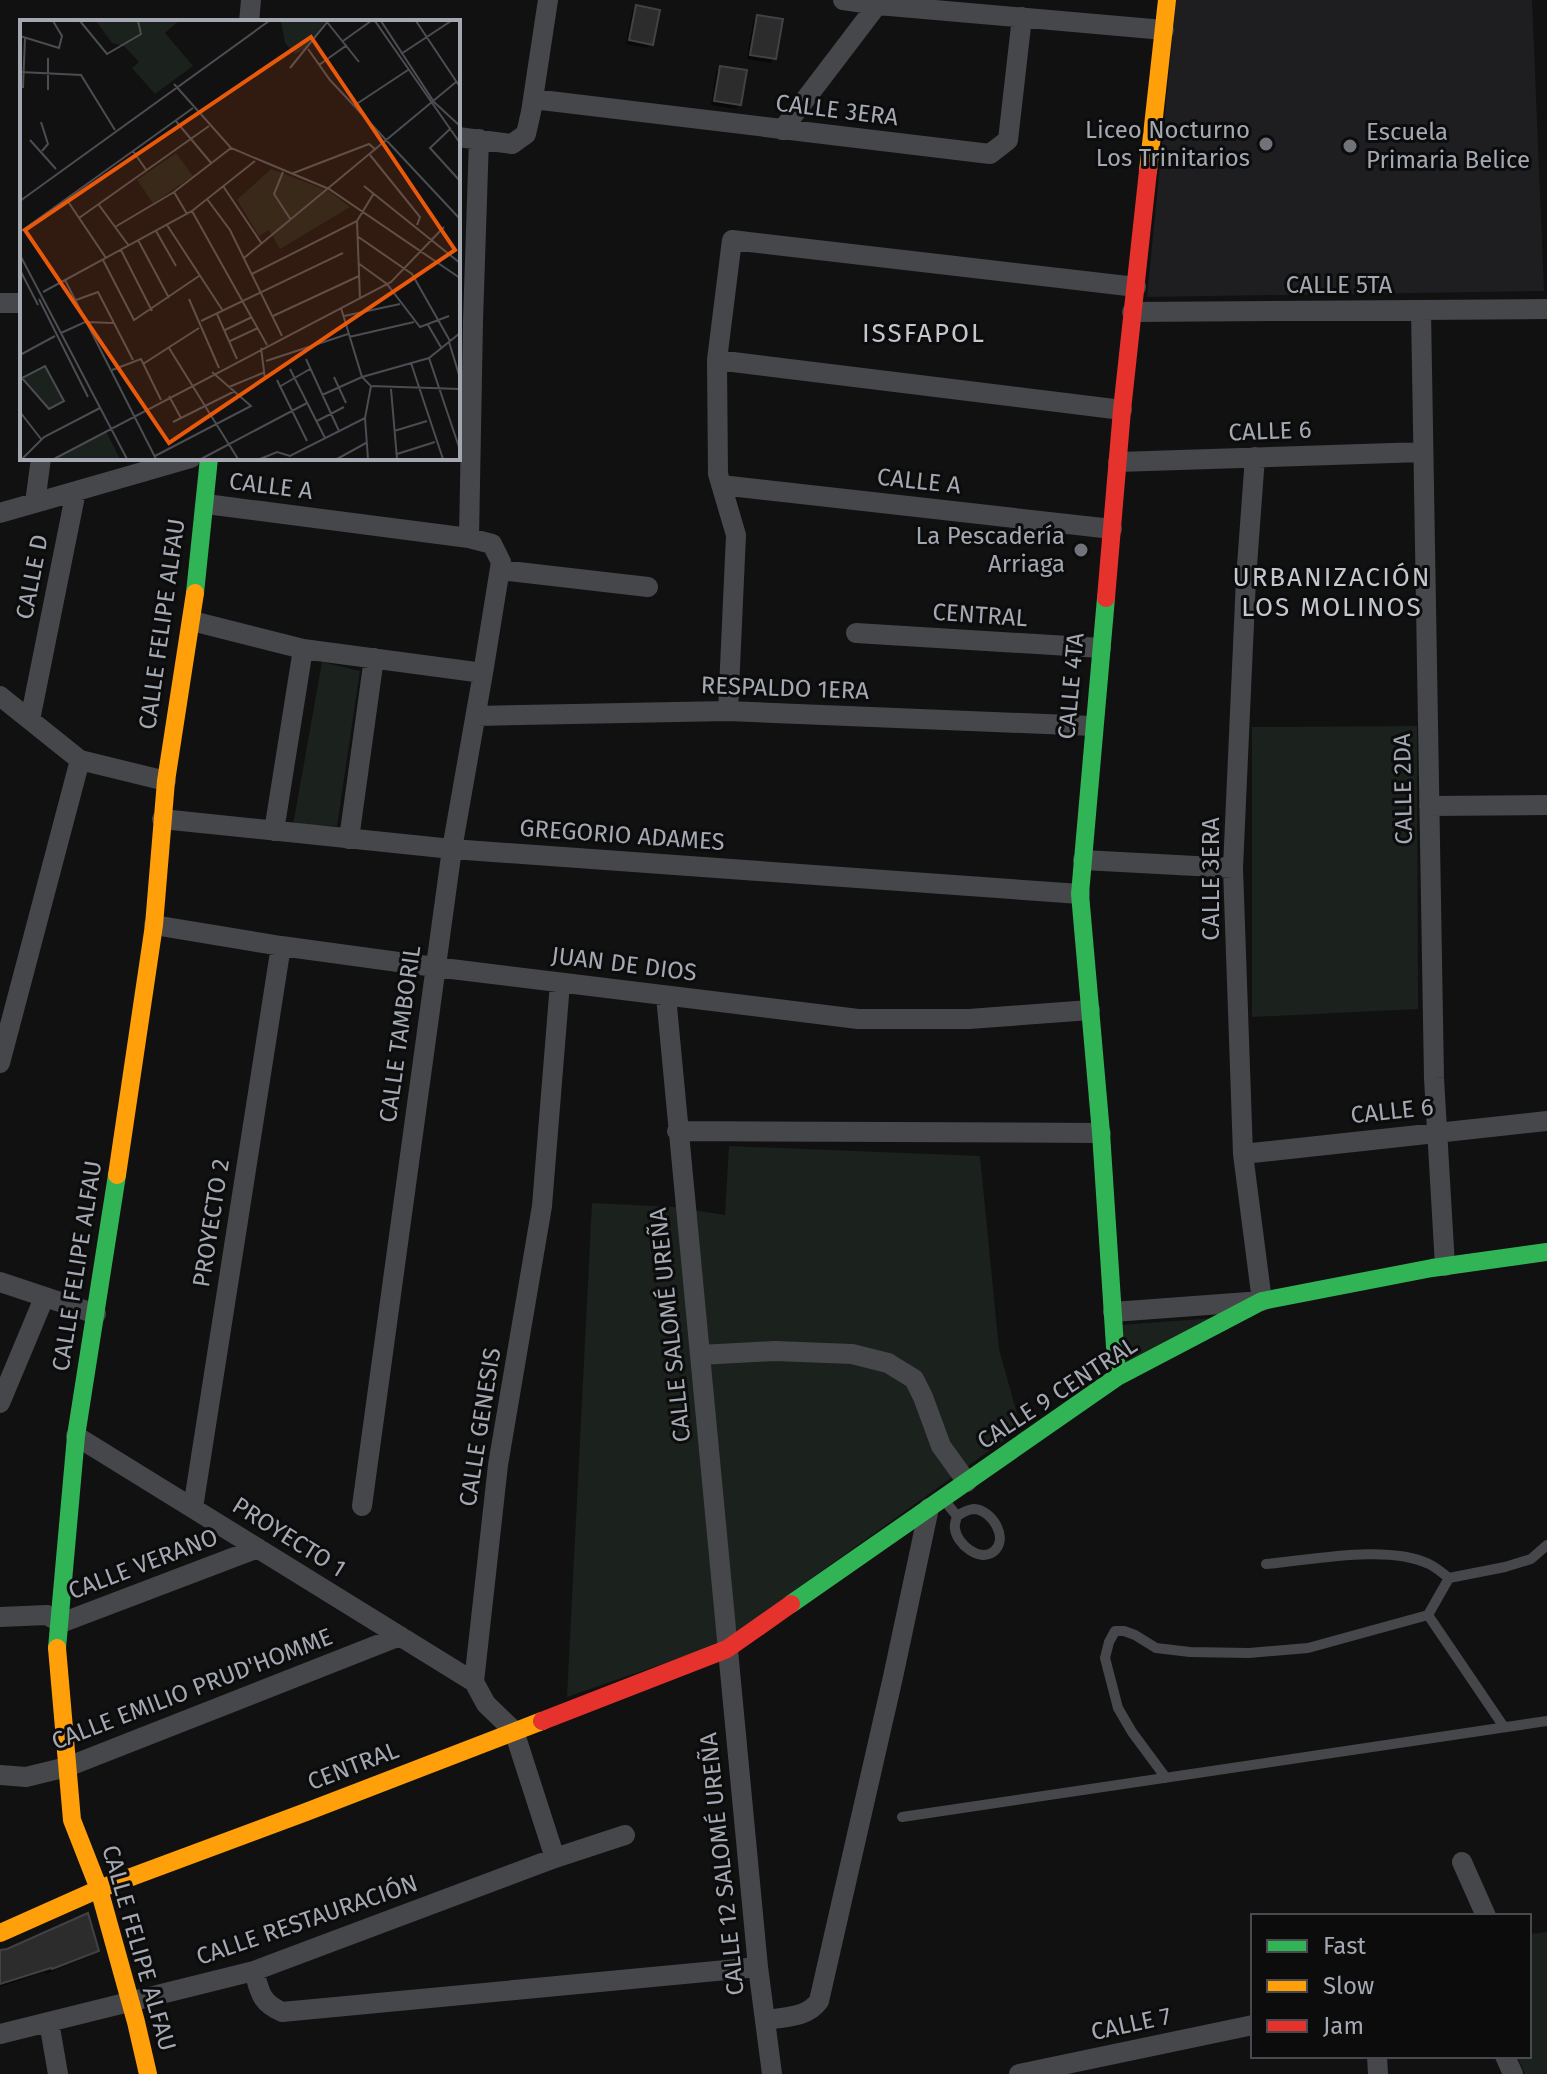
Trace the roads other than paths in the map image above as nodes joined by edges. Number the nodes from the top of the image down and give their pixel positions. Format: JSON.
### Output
{"nodes":[{"id":1,"x":251,"y":0,"type":"edge"},
{"id":2,"x":548,"y":0,"type":"edge"},
{"id":3,"x":843,"y":0,"type":"edge"},
{"id":4,"x":1167,"y":0,"type":"edge"},
{"id":5,"x":879,"y":2,"type":"edge"},
{"id":6,"x":1022,"y":17,"type":"junction"},
{"id":7,"x":249,"y":20,"type":"edge"},
{"id":8,"x":1164,"y":30,"type":"junction"},
{"id":9,"x":533,"y":99,"type":"junction"},
{"id":10,"x":782,"y":130,"type":"junction"},
{"id":11,"x":468,"y":138,"type":"edge"},
{"id":12,"x":1136,"y":287,"type":"junction"},
{"id":13,"x":1547,"y":309,"type":"edge"},
{"id":14,"x":1421,"y":310,"type":"junction"},
{"id":15,"x":1132,"y":312,"type":"junction"},
{"id":16,"x":465,"y":320,"type":"edge"},
{"id":17,"x":717,"y":360,"type":"junction"},
{"id":18,"x":1122,"y":410,"type":"junction"},
{"id":19,"x":1423,"y":452,"type":"junction"},
{"id":20,"x":1255,"y":457,"type":"junction"},
{"id":21,"x":41,"y":460,"type":"edge"},
{"id":22,"x":184,"y":460,"type":"edge"},
{"id":23,"x":209,"y":460,"type":"edge"},
{"id":24,"x":1118,"y":462,"type":"junction"},
{"id":25,"x":721,"y":485,"type":"junction"},
{"id":26,"x":76,"y":491,"type":"junction"},
{"id":27,"x":35,"y":503,"type":"junction"},
{"id":28,"x":206,"y":504,"type":"junction"},
{"id":29,"x":0,"y":513,"type":"edge"},
{"id":30,"x":1112,"y":529,"type":"junction"},
{"id":31,"x":469,"y":538,"type":"junction"},
{"id":32,"x":500,"y":570,"type":"junction"},
{"id":33,"x":648,"y":587,"type":"dead end"},
{"id":34,"x":192,"y":621,"type":"junction"},
{"id":35,"x":856,"y":633,"type":"dead end"},
{"id":36,"x":1101,"y":648,"type":"junction"},
{"id":37,"x":303,"y":649,"type":"junction"},
{"id":38,"x":374,"y":658,"type":"junction"},
{"id":39,"x":483,"y":673,"type":"junction"},
{"id":40,"x":0,"y":696,"type":"edge"},
{"id":41,"x":728,"y":711,"type":"junction"},
{"id":42,"x":476,"y":716,"type":"junction"},
{"id":43,"x":30,"y":720,"type":"junction"},
{"id":44,"x":1093,"y":726,"type":"junction"},
{"id":45,"x":80,"y":760,"type":"junction"},
{"id":46,"x":166,"y":781,"type":"junction"},
{"id":47,"x":1547,"y":805,"type":"edge"},
{"id":48,"x":1429,"y":806,"type":"junction"},
{"id":49,"x":162,"y":819,"type":"junction"},
{"id":50,"x":274,"y":831,"type":"junction"},
{"id":51,"x":349,"y":839,"type":"junction"},
{"id":52,"x":452,"y":849,"type":"junction"},
{"id":53,"x":1083,"y":860,"type":"junction"},
{"id":54,"x":1233,"y":868,"type":"junction"},
{"id":55,"x":1080,"y":894,"type":"junction"},
{"id":56,"x":154,"y":925,"type":"junction"},
{"id":57,"x":281,"y":946,"type":"junction"},
{"id":58,"x":435,"y":967,"type":"junction"},
{"id":59,"x":560,"y":983,"type":"junction"},
{"id":60,"x":666,"y":996,"type":"junction"},
{"id":61,"x":1090,"y":1010,"type":"junction"},
{"id":62,"x":0,"y":1063,"type":"edge"},
{"id":63,"x":1547,"y":1121,"type":"edge"},
{"id":64,"x":677,"y":1131,"type":"junction"},
{"id":65,"x":1101,"y":1133,"type":"junction"},
{"id":66,"x":1437,"y":1133,"type":"junction"},
{"id":67,"x":1243,"y":1154,"type":"junction"},
{"id":68,"x":1547,"y":1252,"type":"edge"},
{"id":69,"x":1445,"y":1266,"type":"junction"},
{"id":70,"x":0,"y":1282,"type":"edge"},
{"id":71,"x":44,"y":1298,"type":"junction"},
{"id":72,"x":1262,"y":1301,"type":"junction"},
{"id":73,"x":1113,"y":1312,"type":"junction"},
{"id":74,"x":96,"y":1314,"type":"junction"},
{"id":75,"x":700,"y":1355,"type":"junction"},
{"id":76,"x":1117,"y":1377,"type":"junction"},
{"id":77,"x":0,"y":1403,"type":"edge"},
{"id":78,"x":76,"y":1436,"type":"junction"},
{"id":79,"x":967,"y":1482,"type":"junction"},
{"id":80,"x":936,"y":1503,"type":"junction"},
{"id":81,"x":362,"y":1506,"type":"dead end"},
{"id":82,"x":193,"y":1508,"type":"junction"},
{"id":83,"x":957,"y":1516,"type":"junction"},
{"id":84,"x":1547,"y":1545,"type":"edge"},
{"id":85,"x":258,"y":1548,"type":"junction"},
{"id":86,"x":1266,"y":1564,"type":"dead end"},
{"id":87,"x":1449,"y":1578,"type":"junction"},
{"id":88,"x":1428,"y":1615,"type":"junction"},
{"id":89,"x":0,"y":1617,"type":"edge"},
{"id":90,"x":61,"y":1623,"type":"junction"},
{"id":91,"x":400,"y":1636,"type":"junction"},
{"id":92,"x":727,"y":1649,"type":"junction"},
{"id":93,"x":474,"y":1682,"type":"junction"},
{"id":94,"x":1547,"y":1721,"type":"edge"},
{"id":95,"x":1504,"y":1727,"type":"junction"},
{"id":96,"x":514,"y":1731,"type":"junction"},
{"id":97,"x":67,"y":1767,"type":"junction"},
{"id":98,"x":0,"y":1775,"type":"edge"},
{"id":99,"x":26,"y":1777,"type":"junction"},
{"id":100,"x":1166,"y":1778,"type":"junction"},
{"id":101,"x":0,"y":1786,"type":"edge"},
{"id":102,"x":902,"y":1817,"type":"dead end"},
{"id":103,"x":625,"y":1835,"type":"dead end"},
{"id":104,"x":555,"y":1858,"type":"junction"},
{"id":105,"x":1462,"y":1862,"type":"dead end"},
{"id":106,"x":99,"y":1889,"type":"junction"},
{"id":107,"x":1485,"y":1914,"type":"edge"},
{"id":108,"x":0,"y":1933,"type":"edge"},
{"id":109,"x":758,"y":1967,"type":"junction"},
{"id":110,"x":254,"y":1971,"type":"junction"},
{"id":111,"x":130,"y":2002,"type":"junction"},
{"id":112,"x":765,"y":2020,"type":"junction"},
{"id":113,"x":49,"y":2022,"type":"junction"},
{"id":114,"x":1251,"y":2025,"type":"edge"},
{"id":115,"x":0,"y":2034,"type":"edge"},
{"id":116,"x":1057,"y":2070,"type":"edge"},
{"id":117,"x":58,"y":2074,"type":"edge"},
{"id":118,"x":148,"y":2074,"type":"edge"},
{"id":119,"x":772,"y":2074,"type":"edge"},
{"id":120,"x":1019,"y":2074,"type":"edge"}],
"edges":[{"from":1,"to":7,"type":"street"},
{"from":2,"to":9,"type":"street"},
{"from":3,"to":5,"type":"street"},
{"from":4,"to":8,"type":"street","name":"CALLE 4TA"},
{"from":5,"to":6,"type":"street"},
{"from":5,"to":10,"type":"street"},
{"from":6,"to":8,"type":"street"},
{"from":6,"to":10,"type":"street","name":"CALLE 3ERA"},
{"from":8,"to":12,"type":"street","name":"CALLE 4TA"},
{"from":9,"to":10,"type":"street","name":"CALLE 3ERA"},
{"from":9,"to":11,"type":"street"},
{"from":11,"to":16,"type":"street"},
{"from":12,"to":15,"type":"street","name":"CALLE 4TA"},
{"from":12,"to":17,"type":"street"},
{"from":13,"to":14,"type":"street","name":"CALLE 5TA"},
{"from":14,"to":15,"type":"street","name":"CALLE 5TA"},
{"from":14,"to":19,"type":"street","name":"CALLE 2DA"},
{"from":15,"to":18,"type":"street","name":"CALLE 4TA"},
{"from":16,"to":31,"type":"street"},
{"from":17,"to":18,"type":"street"},
{"from":17,"to":25,"type":"street"},
{"from":18,"to":24,"type":"street","name":"CALLE 4TA"},
{"from":19,"to":20,"type":"street","name":"CALLE 6"},
{"from":19,"to":48,"type":"street","name":"CALLE 2DA"},
{"from":20,"to":24,"type":"street","name":"CALLE 6"},
{"from":20,"to":54,"type":"street","name":"CALLE 3ERA"},
{"from":21,"to":27,"type":"street","name":"CALLE D"},
{"from":22,"to":26,"type":"street"},
{"from":23,"to":28,"type":"street","name":"CALLE FELIPE ALFAU"},
{"from":24,"to":30,"type":"street","name":"CALLE 4TA"},
{"from":25,"to":30,"type":"street","name":"CALLE A"},
{"from":25,"to":41,"type":"street"},
{"from":26,"to":27,"type":"street"},
{"from":26,"to":43,"type":"street","name":"CALLE D"},
{"from":27,"to":29,"type":"street"},
{"from":28,"to":31,"type":"street","name":"CALLE A"},
{"from":28,"to":34,"type":"street","name":"CALLE FELIPE ALFAU"},
{"from":30,"to":36,"type":"street","name":"CALLE 4TA"},
{"from":31,"to":32,"type":"street","name":"CALLE A"},
{"from":32,"to":33,"type":"street"},
{"from":32,"to":39,"type":"street","name":"CALLE TAMBORIL"},
{"from":34,"to":37,"type":"street"},
{"from":34,"to":46,"type":"street","name":"CALLE FELIPE ALFAU"},
{"from":35,"to":36,"type":"street","name":"CENTRAL"},
{"from":36,"to":44,"type":"street","name":"CALLE 4TA"},
{"from":37,"to":38,"type":"street"},
{"from":37,"to":50,"type":"street"},
{"from":38,"to":39,"type":"street"},
{"from":38,"to":51,"type":"street"},
{"from":39,"to":42,"type":"street","name":"CALLE TAMBORIL"},
{"from":40,"to":43,"type":"street"},
{"from":41,"to":42,"type":"street","name":"RESPALDO 1ERA"},
{"from":41,"to":44,"type":"street","name":"RESPALDO 1ERA"},
{"from":42,"to":52,"type":"street","name":"CALLE TAMBORIL"},
{"from":43,"to":45,"type":"street"},
{"from":44,"to":53,"type":"street","name":"CALLE 4TA"},
{"from":45,"to":46,"type":"street"},
{"from":45,"to":62,"type":"street"},
{"from":46,"to":49,"type":"street","name":"CALLE FELIPE ALFAU"},
{"from":47,"to":48,"type":"street"},
{"from":48,"to":66,"type":"street","name":"CALLE 2DA"},
{"from":49,"to":50,"type":"street","name":"GREGORIO ADAMES"},
{"from":49,"to":56,"type":"street","name":"CALLE FELIPE ALFAU"},
{"from":50,"to":51,"type":"street","name":"GREGORIO ADAMES"},
{"from":51,"to":52,"type":"street","name":"GREGORIO ADAMES"},
{"from":52,"to":55,"type":"street","name":"GREGORIO ADAMES"},
{"from":52,"to":58,"type":"street","name":"CALLE TAMBORIL"},
{"from":53,"to":54,"type":"street"},
{"from":53,"to":55,"type":"street","name":"CALLE 4TA"},
{"from":54,"to":67,"type":"street","name":"CALLE 3ERA"},
{"from":55,"to":61,"type":"street","name":"CALLE 4TA"},
{"from":56,"to":57,"type":"street","name":"JUAN DE DIOS"},
{"from":56,"to":74,"type":"street","name":"CALLE FELIPE ALFAU"},
{"from":57,"to":58,"type":"street","name":"JUAN DE DIOS"},
{"from":57,"to":82,"type":"street","name":"PROYECTO 2"},
{"from":58,"to":59,"type":"street","name":"JUAN DE DIOS"},
{"from":58,"to":81,"type":"street","name":"CALLE TAMBORIL"},
{"from":59,"to":60,"type":"street","name":"JUAN DE DIOS"},
{"from":59,"to":93,"type":"street","name":"CALLE GENESIS"},
{"from":60,"to":61,"type":"street","name":"JUAN DE DIOS"},
{"from":60,"to":64,"type":"street","name":"CALLE SALOMÉ UREÑA"},
{"from":61,"to":65,"type":"street","name":"CALLE 4TA"},
{"from":63,"to":66,"type":"street","name":"CALLE 6"},
{"from":64,"to":65,"type":"street"},
{"from":64,"to":75,"type":"street","name":"CALLE SALOMÉ UREÑA"},
{"from":65,"to":73,"type":"street","name":"CALLE 4TA"},
{"from":66,"to":67,"type":"street","name":"CALLE 6"},
{"from":66,"to":69,"type":"street","name":"CALLE 2DA"},
{"from":67,"to":72,"type":"street","name":"CALLE 3ERA"},
{"from":68,"to":69,"type":"street","name":"CALLE 9 CENTRAL"},
{"from":69,"to":72,"type":"street","name":"CALLE 9 CENTRAL"},
{"from":70,"to":71,"type":"street"},
{"from":71,"to":74,"type":"street"},
{"from":71,"to":77,"type":"street"},
{"from":72,"to":73,"type":"street"},
{"from":72,"to":76,"type":"street","name":"CALLE 9 CENTRAL"},
{"from":73,"to":76,"type":"street","name":"CALLE 4TA"},
{"from":74,"to":78,"type":"street","name":"CALLE FELIPE ALFAU"},
{"from":75,"to":79,"type":"street"},
{"from":75,"to":92,"type":"street","name":"CALLE SALOMÉ UREÑA"},
{"from":76,"to":79,"type":"street","name":"CALLE 9 CENTRAL"},
{"from":78,"to":82,"type":"street","name":"PROYECTO 1"},
{"from":78,"to":90,"type":"street","name":"CALLE FELIPE ALFAU"},
{"from":79,"to":80,"type":"street","name":"CALLE 9 CENTRAL"},
{"from":80,"to":83,"type":"lane"},
{"from":80,"to":92,"type":"street","name":"CALLE 9 CENTRAL"},
{"from":80,"to":112,"type":"street"},
{"from":82,"to":85,"type":"street","name":"PROYECTO 1"},
{"from":83,"to":83,"type":"lane"},
{"from":84,"to":87,"type":"lane"},
{"from":85,"to":90,"type":"street","name":"CALLE VERANO"},
{"from":85,"to":91,"type":"street","name":"PROYECTO 1"},
{"from":86,"to":87,"type":"lane"},
{"from":87,"to":88,"type":"lane"},
{"from":88,"to":95,"type":"lane"},
{"from":88,"to":100,"type":"lane"},
{"from":89,"to":90,"type":"street","name":"CALLE VERANO"},
{"from":90,"to":97,"type":"street","name":"CALLE FELIPE ALFAU"},
{"from":91,"to":93,"type":"street","name":"PROYECTO 1"},
{"from":91,"to":97,"type":"street","name":"CALLE EMILIO PRUD'HOMME"},
{"from":92,"to":96,"type":"street","name":"CENTRAL"},
{"from":92,"to":109,"type":"street","name":"CALLE 12 SALOMÉ UREÑA"},
{"from":93,"to":96,"type":"street"},
{"from":94,"to":95,"type":"lane"},
{"from":95,"to":100,"type":"lane"},
{"from":96,"to":104,"type":"street"},
{"from":96,"to":106,"type":"street","name":"CENTRAL"},
{"from":97,"to":99,"type":"street","name":"CALLE EMILIO PRUD'HOMME"},
{"from":97,"to":106,"type":"street","name":"CALLE FELIPE ALFAU"},
{"from":98,"to":99,"type":"street","name":"CALLE EMILIO PRUD'HOMME"},
{"from":99,"to":101,"type":"lane"},
{"from":100,"to":102,"type":"lane"},
{"from":103,"to":104,"type":"street","name":"CALLE RESTAURACIÓN"},
{"from":104,"to":110,"type":"street","name":"CALLE RESTAURACIÓN"},
{"from":105,"to":107,"type":"street"},
{"from":106,"to":108,"type":"street","name":"CENTRAL"},
{"from":106,"to":111,"type":"street","name":"CALLE FELIPE ALFAU"},
{"from":109,"to":110,"type":"street"},
{"from":109,"to":112,"type":"street","name":"CALLE 12 SALOMÉ UREÑA"},
{"from":110,"to":111,"type":"street","name":"CALLE RESTAURACIÓN"},
{"from":111,"to":113,"type":"street","name":"CALLE RESTAURACIÓN"},
{"from":111,"to":118,"type":"street","name":"CALLE FELIPE ALFAU"},
{"from":112,"to":119,"type":"street","name":"CALLE 12 SALOMÉ UREÑA"},
{"from":113,"to":115,"type":"street","name":"CALLE RESTAURACIÓN"},
{"from":113,"to":117,"type":"street"},
{"from":114,"to":116,"type":"street","name":"CALLE 7"},
{"from":116,"to":120,"type":"street","name":"CALLE 7"}]}
